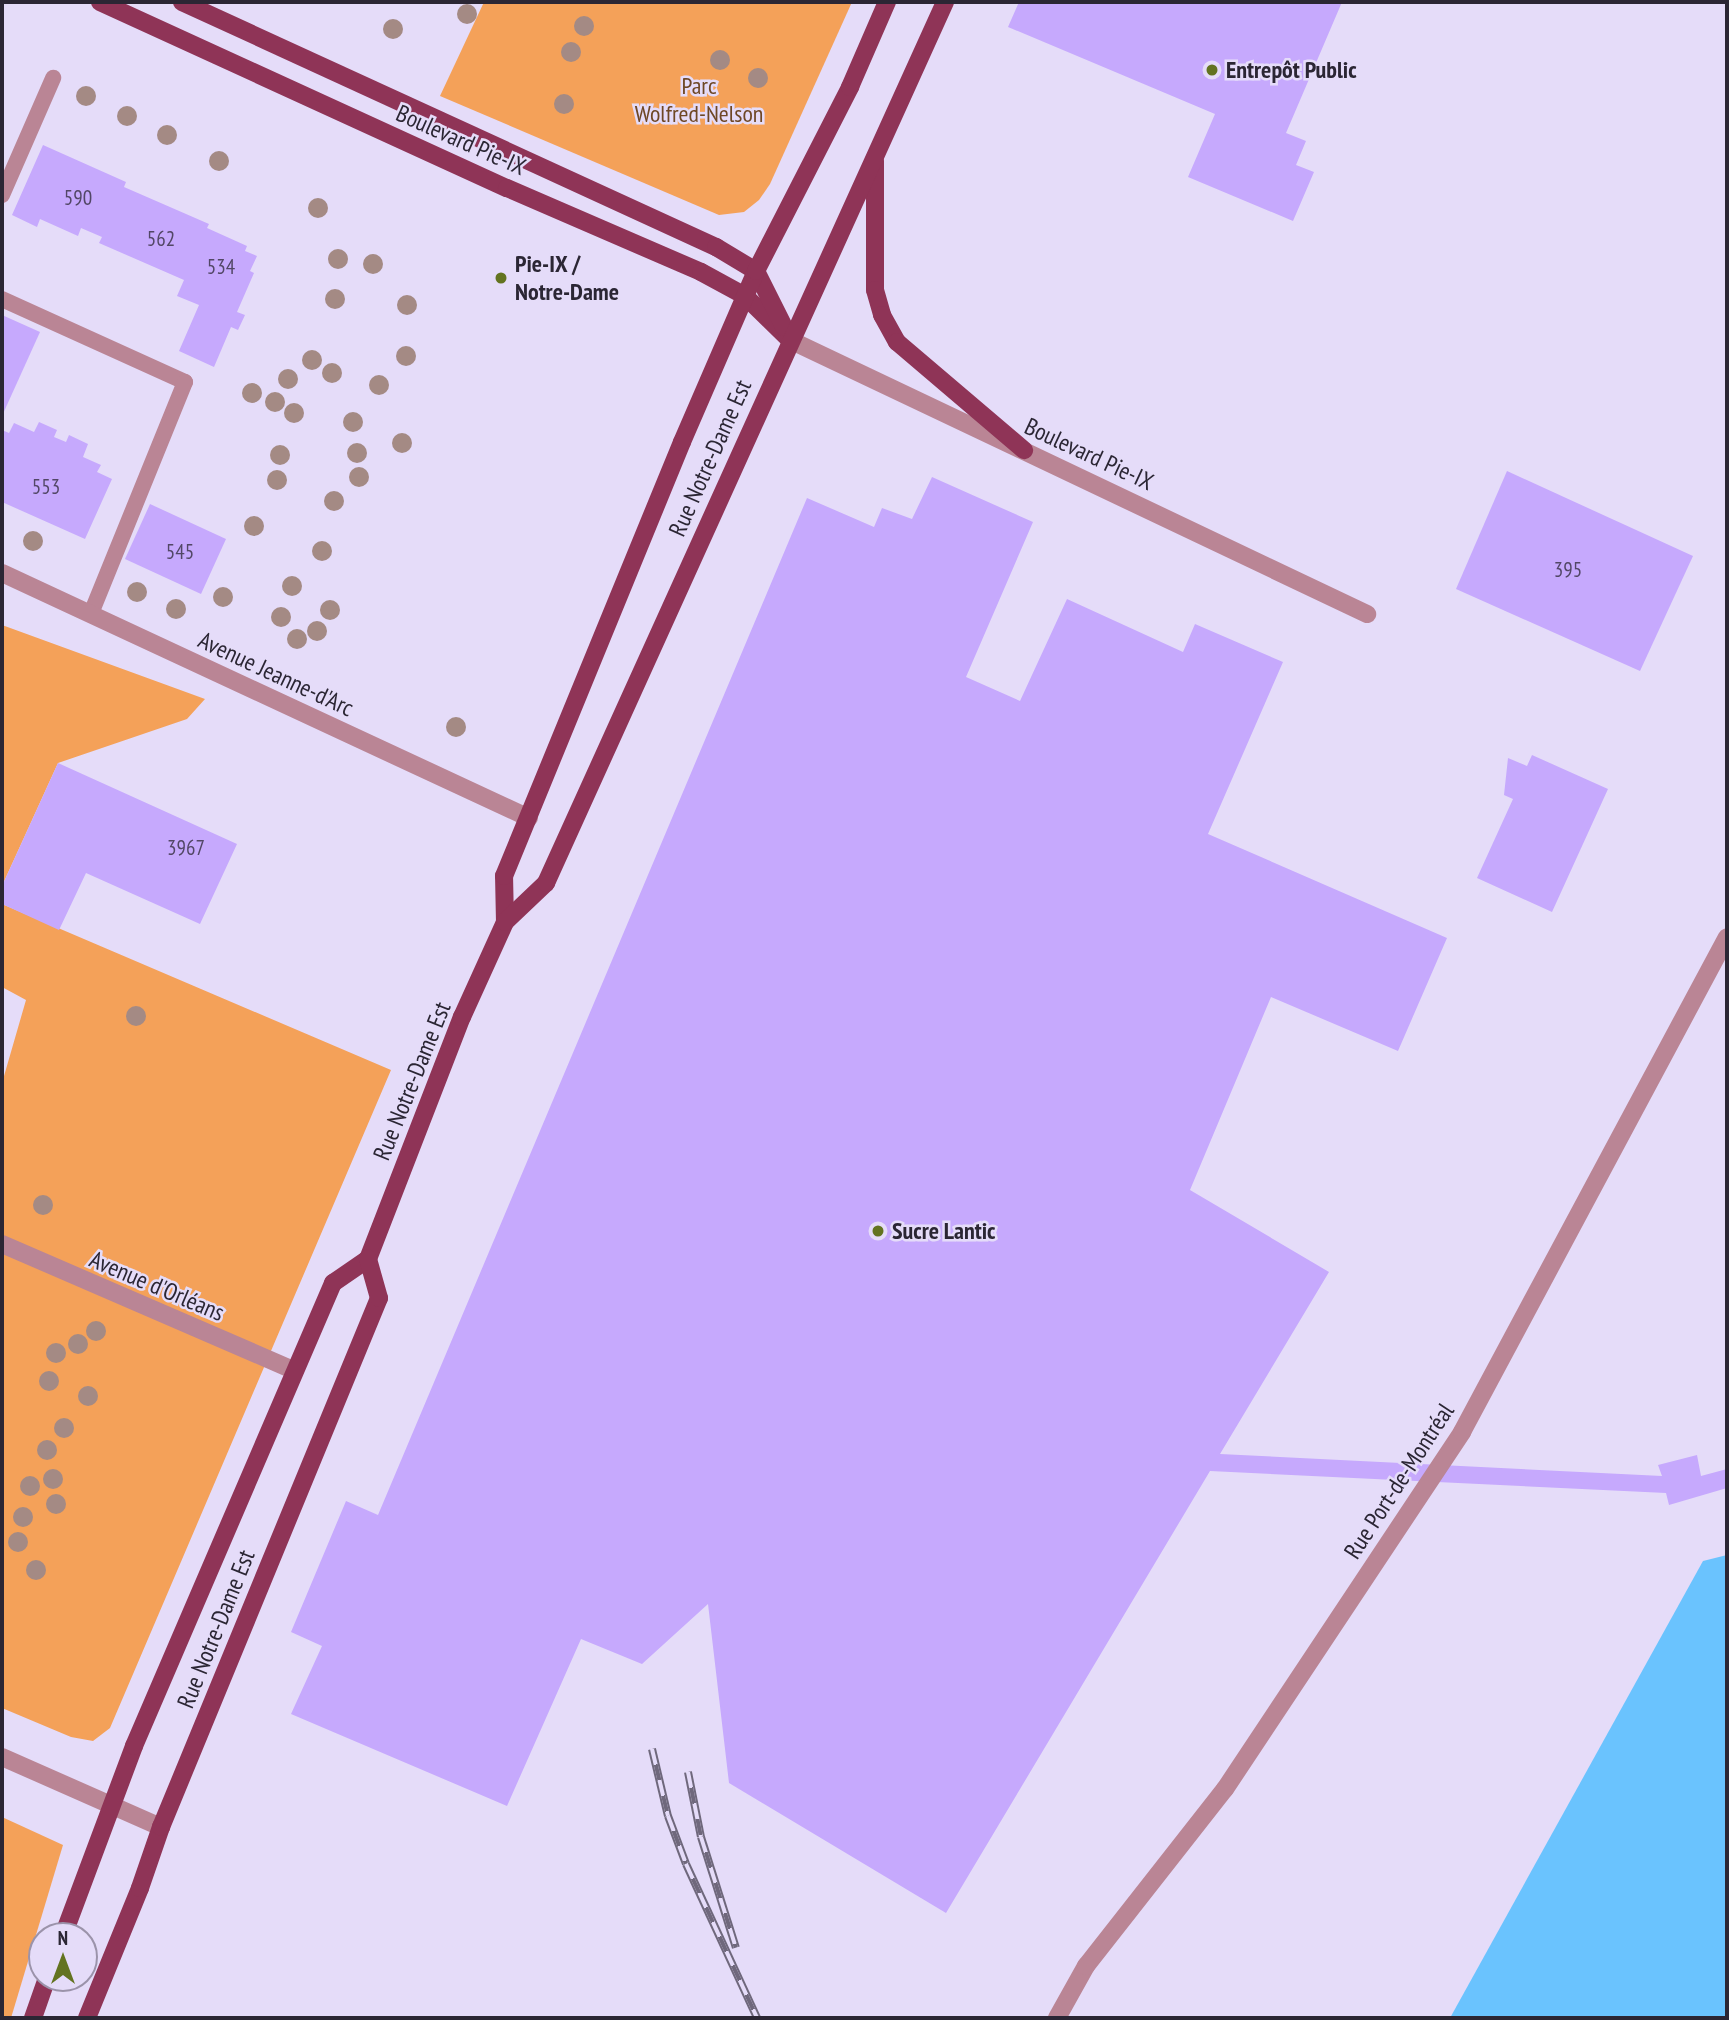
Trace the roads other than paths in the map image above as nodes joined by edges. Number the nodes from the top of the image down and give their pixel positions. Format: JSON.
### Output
{"nodes":[{"id":1,"x":100,"y":2,"type":"edge"},
{"id":2,"x":182,"y":2,"type":"edge"},
{"id":3,"x":887,"y":2,"type":"edge"},
{"id":4,"x":945,"y":2,"type":"edge"},
{"id":5,"x":53,"y":78,"type":"dead end"},
{"id":6,"x":876,"y":154,"type":"junction"},
{"id":7,"x":2,"y":195,"type":"edge"},
{"id":8,"x":756,"y":271,"type":"junction"},
{"id":9,"x":745,"y":296,"type":"junction"},
{"id":10,"x":2,"y":299,"type":"edge"},
{"id":11,"x":790,"y":340,"type":"junction"},
{"id":12,"x":1024,"y":450,"type":"junction"},
{"id":13,"x":2,"y":573,"type":"edge"},
{"id":14,"x":91,"y":614,"type":"junction"},
{"id":15,"x":1367,"y":614,"type":"dead end"},
{"id":16,"x":529,"y":818,"type":"junction"},
{"id":17,"x":505,"y":922,"type":"junction"},
{"id":18,"x":1727,"y":937,"type":"edge"},
{"id":19,"x":2,"y":1244,"type":"edge"},
{"id":20,"x":368,"y":1259,"type":"junction"},
{"id":21,"x":295,"y":1371,"type":"junction"},
{"id":22,"x":2,"y":1757,"type":"edge"},
{"id":23,"x":112,"y":1806,"type":"junction"},
{"id":24,"x":161,"y":1827,"type":"junction"},
{"id":25,"x":68,"y":1922,"type":"edge"},
{"id":26,"x":42,"y":1992,"type":"edge"},
{"id":27,"x":33,"y":2018,"type":"edge"},
{"id":28,"x":86,"y":2018,"type":"edge"},
{"id":29,"x":1057,"y":2018,"type":"edge"}],
"edges":[{"from":1,"to":9,"type":"main road","name":"Boulevard Pie-IX"},
{"from":2,"to":8,"type":"main road","name":"Boulevard Pie-IX"},
{"from":3,"to":8,"type":"main road","name":"Rue Notre-Dame Est"},
{"from":4,"to":6,"type":"main road","name":"Rue Notre-Dame Est"},
{"from":5,"to":7,"type":"lane"},
{"from":6,"to":11,"type":"main road","name":"Rue Notre-Dame Est"},
{"from":6,"to":12,"type":"main road"},
{"from":8,"to":9,"type":"main road","name":"Rue Notre-Dame Est"},
{"from":8,"to":11,"type":"main road"},
{"from":9,"to":11,"type":"main road","name":"Boulevard Pie-IX"},
{"from":9,"to":16,"type":"main road","name":"Rue Notre-Dame Est"},
{"from":10,"to":14,"type":"lane"},
{"from":11,"to":12,"type":"street","name":"Boulevard Pie-IX"},
{"from":11,"to":17,"type":"main road","name":"Rue Notre-Dame Est"},
{"from":12,"to":15,"type":"street","name":"Boulevard Pie-IX"},
{"from":13,"to":14,"type":"street","name":"Avenue Jeanne-d'Arc"},
{"from":14,"to":16,"type":"street","name":"Avenue Jeanne-d'Arc"},
{"from":16,"to":17,"type":"main road","name":"Rue Notre-Dame Est"},
{"from":17,"to":20,"type":"main road","name":"Rue Notre-Dame Est"},
{"from":18,"to":29,"type":"street","name":"Rue Port-de-Montréal"},
{"from":19,"to":21,"type":"street","name":"Avenue d'Orléans"},
{"from":20,"to":21,"type":"main road","name":"Rue Notre-Dame Est"},
{"from":20,"to":24,"type":"main road","name":"Rue Notre-Dame Est"},
{"from":21,"to":23,"type":"main road","name":"Rue Notre-Dame Est"},
{"from":22,"to":23,"type":"street"},
{"from":23,"to":24,"type":"street"},
{"from":23,"to":25,"type":"main road","name":"Rue Notre-Dame Est"},
{"from":24,"to":28,"type":"main road","name":"Rue Notre-Dame Est"},
{"from":26,"to":27,"type":"main road"}]}
